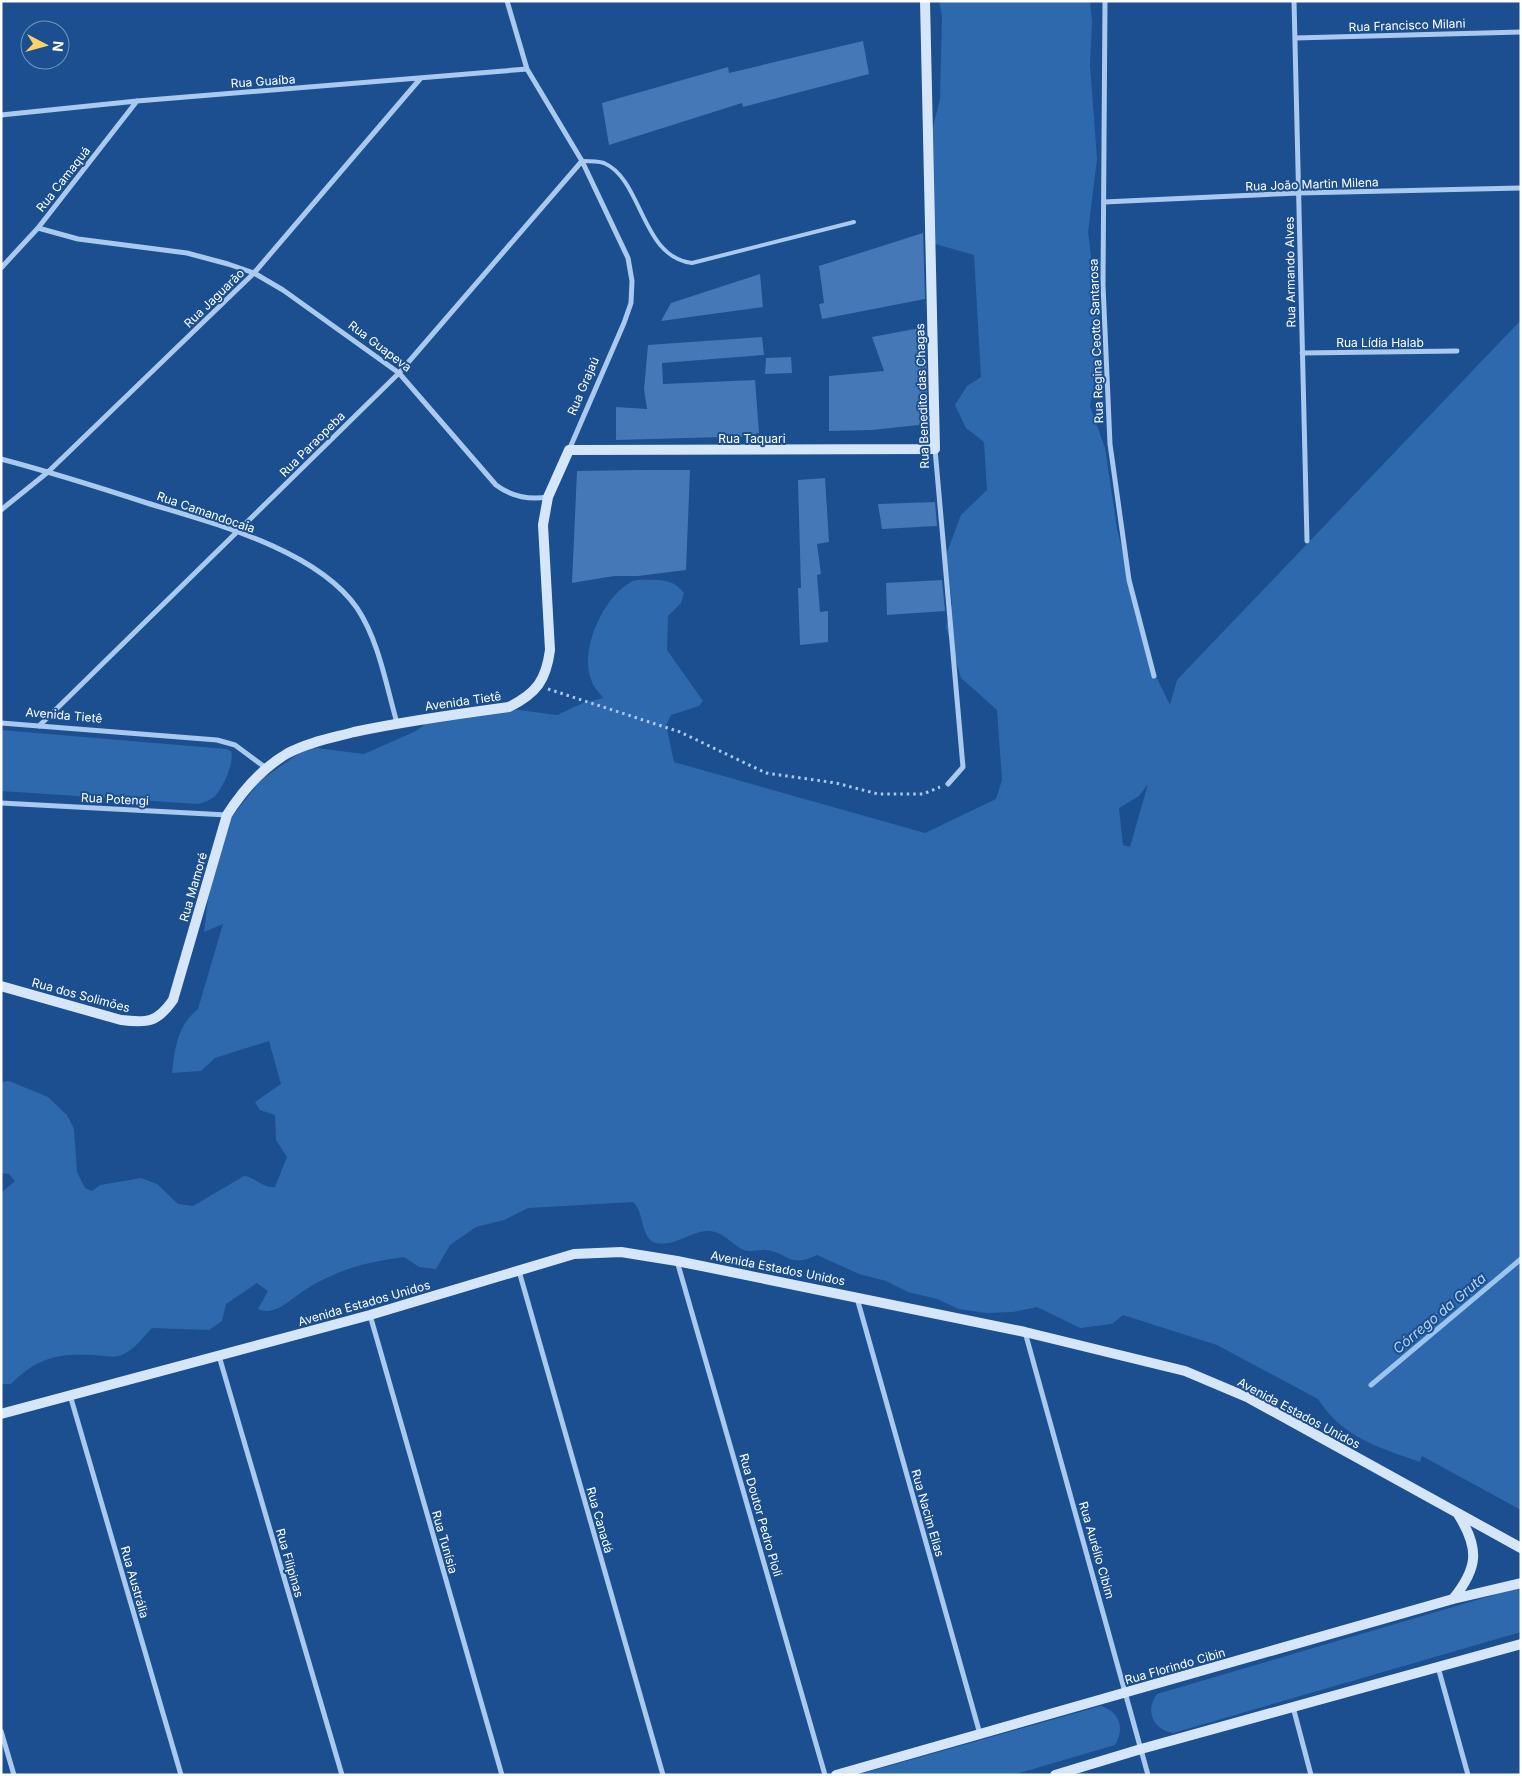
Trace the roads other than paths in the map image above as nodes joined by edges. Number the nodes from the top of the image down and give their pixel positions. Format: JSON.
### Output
{"nodes":[{"id":1,"x":507,"y":1,"type":"edge"},
{"id":2,"x":925,"y":1,"type":"edge"},
{"id":3,"x":1105,"y":1,"type":"edge"},
{"id":4,"x":1294,"y":1,"type":"edge"},
{"id":5,"x":1521,"y":32,"type":"edge"},
{"id":6,"x":1295,"y":38,"type":"junction"},
{"id":7,"x":527,"y":69,"type":"junction"},
{"id":8,"x":420,"y":79,"type":"junction"},
{"id":9,"x":137,"y":101,"type":"junction"},
{"id":10,"x":1,"y":115,"type":"edge"},
{"id":11,"x":582,"y":161,"type":"junction"},
{"id":12,"x":1521,"y":188,"type":"edge"},
{"id":13,"x":1298,"y":193,"type":"junction"},
{"id":14,"x":1104,"y":202,"type":"junction"},
{"id":15,"x":854,"y":222,"type":"dead end"},
{"id":16,"x":38,"y":228,"type":"junction"},
{"id":17,"x":1,"y":268,"type":"edge"},
{"id":18,"x":254,"y":274,"type":"junction"},
{"id":19,"x":1457,"y":351,"type":"dead end"},
{"id":20,"x":1302,"y":353,"type":"junction"},
{"id":21,"x":399,"y":373,"type":"junction"},
{"id":22,"x":936,"y":449,"type":"junction"},
{"id":23,"x":569,"y":450,"type":"junction"},
{"id":24,"x":1,"y":459,"type":"edge"},
{"id":25,"x":48,"y":472,"type":"junction"},
{"id":26,"x":548,"y":497,"type":"junction"},
{"id":27,"x":1,"y":510,"type":"edge"},
{"id":28,"x":238,"y":532,"type":"junction"},
{"id":29,"x":1307,"y":542,"type":"dead end"},
{"id":30,"x":1154,"y":676,"type":"dead end"},
{"id":31,"x":1,"y":723,"type":"edge"},
{"id":32,"x":397,"y":723,"type":"junction"},
{"id":33,"x":39,"y":726,"type":"junction"},
{"id":34,"x":266,"y":768,"type":"junction"},
{"id":35,"x":948,"y":784,"type":"road end"},
{"id":36,"x":1,"y":803,"type":"edge"},
{"id":37,"x":227,"y":815,"type":"junction"},
{"id":38,"x":1,"y":986,"type":"edge"},
{"id":39,"x":155,"y":1019,"type":"joint"},
{"id":40,"x":677,"y":1261,"type":"junction"},
{"id":41,"x":519,"y":1271,"type":"junction"},
{"id":42,"x":857,"y":1297,"type":"junction"},
{"id":43,"x":370,"y":1315,"type":"junction"},
{"id":44,"x":1025,"y":1332,"type":"junction"},
{"id":45,"x":219,"y":1356,"type":"junction"},
{"id":46,"x":70,"y":1394,"type":"junction"},
{"id":47,"x":1,"y":1414,"type":"edge"},
{"id":48,"x":1458,"y":1514,"type":"junction"},
{"id":49,"x":1521,"y":1548,"type":"edge"},
{"id":50,"x":1521,"y":1583,"type":"edge"},
{"id":51,"x":1453,"y":1600,"type":"junction"},
{"id":52,"x":1521,"y":1644,"type":"edge"},
{"id":53,"x":1438,"y":1667,"type":"junction"},
{"id":54,"x":1126,"y":1692,"type":"junction"},
{"id":55,"x":1293,"y":1707,"type":"junction"},
{"id":56,"x":1,"y":1732,"type":"edge"},
{"id":57,"x":980,"y":1734,"type":"junction"},
{"id":58,"x":1141,"y":1749,"type":"junction"},
{"id":59,"x":14,"y":1775,"type":"edge"},
{"id":60,"x":181,"y":1775,"type":"edge"},
{"id":61,"x":342,"y":1775,"type":"edge"},
{"id":62,"x":502,"y":1775,"type":"edge"},
{"id":63,"x":663,"y":1775,"type":"edge"},
{"id":64,"x":825,"y":1775,"type":"edge"},
{"id":65,"x":836,"y":1775,"type":"edge"},
{"id":66,"x":1055,"y":1775,"type":"edge"},
{"id":67,"x":1148,"y":1775,"type":"edge"},
{"id":68,"x":1311,"y":1775,"type":"edge"},
{"id":69,"x":1468,"y":1775,"type":"edge"}],
"edges":[{"from":1,"to":7,"type":"street","name":"Rua Grajaú"},
{"from":2,"to":22,"type":"street","name":"Rua Benedito das Chagas"},
{"from":3,"to":14,"type":"street","name":"Rua Regina Ceotto Santarosa"},
{"from":4,"to":6,"type":"street","name":"Rua Armando Alves"},
{"from":5,"to":6,"type":"street","name":"Rua Francisco Milani"},
{"from":6,"to":13,"type":"street","name":"Rua Armando Alves"},
{"from":7,"to":8,"type":"street","name":"Rua Guaíba"},
{"from":7,"to":11,"type":"street","name":"Rua Grajaú"},
{"from":8,"to":9,"type":"street","name":"Rua Guaíba"},
{"from":8,"to":18,"type":"street","name":"Rua Jaguarão"},
{"from":9,"to":10,"type":"street","name":"Rua Guaíba"},
{"from":9,"to":16,"type":"street","name":"Rua Camaquá"},
{"from":11,"to":15,"type":"lane"},
{"from":11,"to":21,"type":"street","name":"Rua Paraopeba"},
{"from":11,"to":23,"type":"street","name":"Rua Grajaú"},
{"from":12,"to":13,"type":"street","name":"Rua João Martin Milena"},
{"from":13,"to":14,"type":"street","name":"Rua João Martin Milena"},
{"from":13,"to":20,"type":"street","name":"Rua Armando Alves"},
{"from":14,"to":30,"type":"street","name":"Rua Regina Ceotto Santarosa"},
{"from":16,"to":17,"type":"street","name":"Rua Camaquá"},
{"from":16,"to":18,"type":"street","name":"Rua Guapeva"},
{"from":18,"to":21,"type":"street","name":"Rua Guapeva"},
{"from":18,"to":25,"type":"street","name":"Rua Jaguarão"},
{"from":19,"to":20,"type":"street","name":"Rua Lídia Halab"},
{"from":20,"to":29,"type":"street","name":"Rua Armando Alves"},
{"from":21,"to":26,"type":"street","name":"Rua Guapeva"},
{"from":21,"to":28,"type":"street","name":"Rua Paraopeba"},
{"from":22,"to":23,"type":"street","name":"Rua Taquari"},
{"from":22,"to":35,"type":"street","name":"Rua Benedito das Chagas"},
{"from":23,"to":26,"type":"street","name":"Rua Grajaú"},
{"from":24,"to":25,"type":"street","name":"Rua Camandocaia"},
{"from":25,"to":27,"type":"street","name":"Rua Jaguarão"},
{"from":25,"to":28,"type":"street","name":"Rua Camandocaia"},
{"from":26,"to":32,"type":"street","name":"Avenida Tietê"},
{"from":28,"to":32,"type":"street","name":"Rua Camandocaia"},
{"from":28,"to":33,"type":"street","name":"Rua Paraopeba"},
{"from":31,"to":33,"type":"street","name":"Avenida Tietê"},
{"from":32,"to":34,"type":"street","name":"Avenida Tietê"},
{"from":33,"to":34,"type":"street","name":"Avenida Tietê"},
{"from":34,"to":37,"type":"street","name":"Rua Mamoré"},
{"from":36,"to":37,"type":"street","name":"Rua Potengi"},
{"from":37,"to":39,"type":"street","name":"Rua Mamoré"},
{"from":38,"to":39,"type":"street","name":"Rua dos Solimões"},
{"from":40,"to":41,"type":"street","name":"Avenida Estados Unidos"},
{"from":40,"to":42,"type":"street","name":"Avenida Estados Unidos"},
{"from":40,"to":64,"type":"street","name":"Rua Doutor Pedro Pioli"},
{"from":41,"to":43,"type":"street","name":"Avenida Estados Unidos"},
{"from":41,"to":63,"type":"street","name":"Rua Canadá"},
{"from":42,"to":44,"type":"street","name":"Avenida Estados Unidos"},
{"from":42,"to":57,"type":"street","name":"Rua Nacim Elias"},
{"from":43,"to":45,"type":"street","name":"Avenida Estados Unidos"},
{"from":43,"to":62,"type":"street","name":"Rua Tunísia"},
{"from":44,"to":48,"type":"street","name":"Avenida Estados Unidos"},
{"from":44,"to":54,"type":"street","name":"Rua Aurélio Cibim"},
{"from":45,"to":46,"type":"street","name":"Avenida Estados Unidos"},
{"from":45,"to":61,"type":"street","name":"Rua Filipinas"},
{"from":46,"to":47,"type":"street","name":"Avenida Estados Unidos"},
{"from":46,"to":60,"type":"street","name":"Rua Austrália"},
{"from":48,"to":49,"type":"street","name":"Avenida Estados Unidos"},
{"from":48,"to":51,"type":"street"},
{"from":50,"to":51,"type":"street","name":"Rua Florindo Cibin"},
{"from":51,"to":54,"type":"street","name":"Rua Florindo Cibin"},
{"from":52,"to":53,"type":"street"},
{"from":53,"to":55,"type":"street"},
{"from":53,"to":69,"type":"street"},
{"from":54,"to":57,"type":"street","name":"Rua Florindo Cibin"},
{"from":54,"to":58,"type":"street","name":"Rua Aurélio Cibim"},
{"from":55,"to":58,"type":"street"},
{"from":55,"to":68,"type":"street"},
{"from":56,"to":59,"type":"street"},
{"from":57,"to":65,"type":"street","name":"Rua Florindo Cibin"},
{"from":58,"to":66,"type":"street"},
{"from":58,"to":67,"type":"street","name":"Rua Aurélio Cibim"}]}
